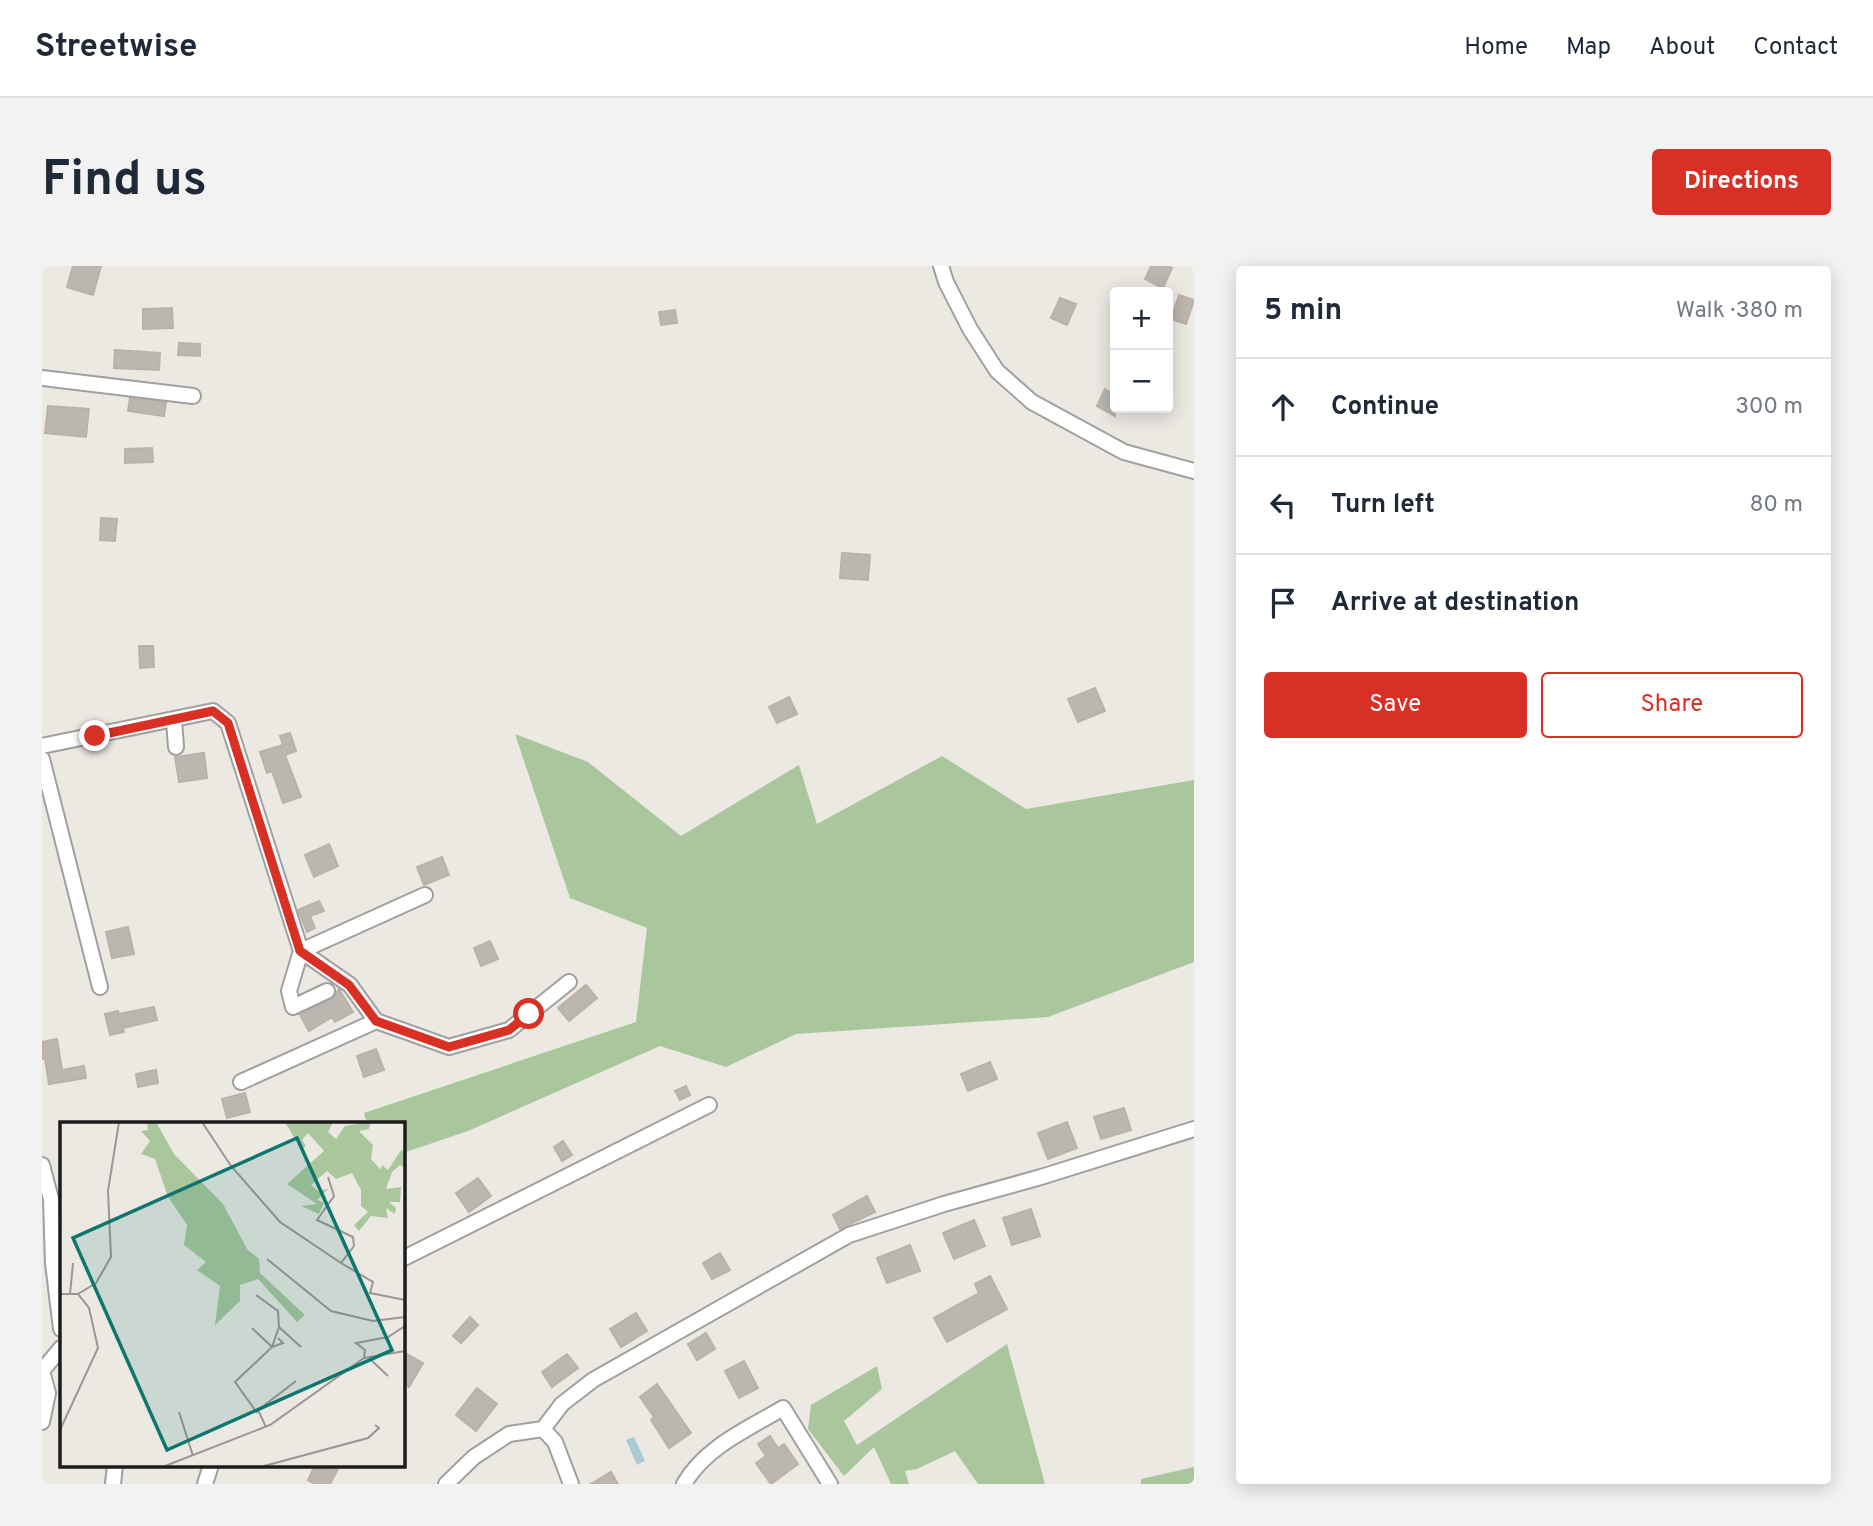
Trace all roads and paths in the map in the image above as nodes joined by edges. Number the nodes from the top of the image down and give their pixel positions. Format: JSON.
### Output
{"nodes":[{"id":1,"x":941,"y":266,"type":"edge"},
{"id":2,"x":42,"y":378,"type":"edge"},
{"id":3,"x":193,"y":396,"type":"dead end"},
{"id":4,"x":1194,"y":471,"type":"edge"},
{"id":5,"x":174,"y":720,"type":"junction"},
{"id":6,"x":42,"y":746,"type":"edge"},
{"id":7,"x":176,"y":747,"type":"dead end"},
{"id":8,"x":42,"y":759,"type":"edge"},
{"id":9,"x":425,"y":895,"type":"dead end"},
{"id":10,"x":300,"y":951,"type":"junction"},
{"id":11,"x":569,"y":982,"type":"dead end"},
{"id":12,"x":100,"y":987,"type":"dead end"},
{"id":13,"x":327,"y":991,"type":"dead end"},
{"id":14,"x":376,"y":1021,"type":"junction"},
{"id":15,"x":241,"y":1082,"type":"dead end"},
{"id":16,"x":709,"y":1105,"type":"dead end"},
{"id":17,"x":1194,"y":1129,"type":"edge"},
{"id":18,"x":42,"y":1166,"type":"edge"},
{"id":19,"x":404,"y":1258,"type":"edge"},
{"id":20,"x":60,"y":1321,"type":"edge"},
{"id":21,"x":60,"y":1349,"type":"edge"},
{"id":22,"x":42,"y":1422,"type":"edge"},
{"id":23,"x":543,"y":1429,"type":"junction"},
{"id":24,"x":115,"y":1466,"type":"edge"},
{"id":25,"x":211,"y":1466,"type":"edge"},
{"id":26,"x":113,"y":1484,"type":"edge"},
{"id":27,"x":205,"y":1484,"type":"edge"},
{"id":28,"x":446,"y":1484,"type":"edge"},
{"id":29,"x":571,"y":1484,"type":"edge"},
{"id":30,"x":684,"y":1484,"type":"edge"},
{"id":31,"x":830,"y":1484,"type":"edge"}],
"edges":[{"from":1,"to":4,"type":"street"},
{"from":2,"to":3,"type":"street"},
{"from":5,"to":6,"type":"street"},
{"from":5,"to":7,"type":"street"},
{"from":5,"to":10,"type":"street"},
{"from":8,"to":12,"type":"street"},
{"from":9,"to":10,"type":"street"},
{"from":10,"to":13,"type":"street"},
{"from":10,"to":14,"type":"street"},
{"from":11,"to":14,"type":"street"},
{"from":14,"to":15,"type":"street"},
{"from":16,"to":19,"type":"street"},
{"from":17,"to":23,"type":"street"},
{"from":18,"to":20,"type":"street"},
{"from":21,"to":22,"type":"street"},
{"from":23,"to":28,"type":"street"},
{"from":23,"to":29,"type":"street"},
{"from":24,"to":26,"type":"street"},
{"from":25,"to":27,"type":"street"},
{"from":30,"to":31,"type":"street"}]}
